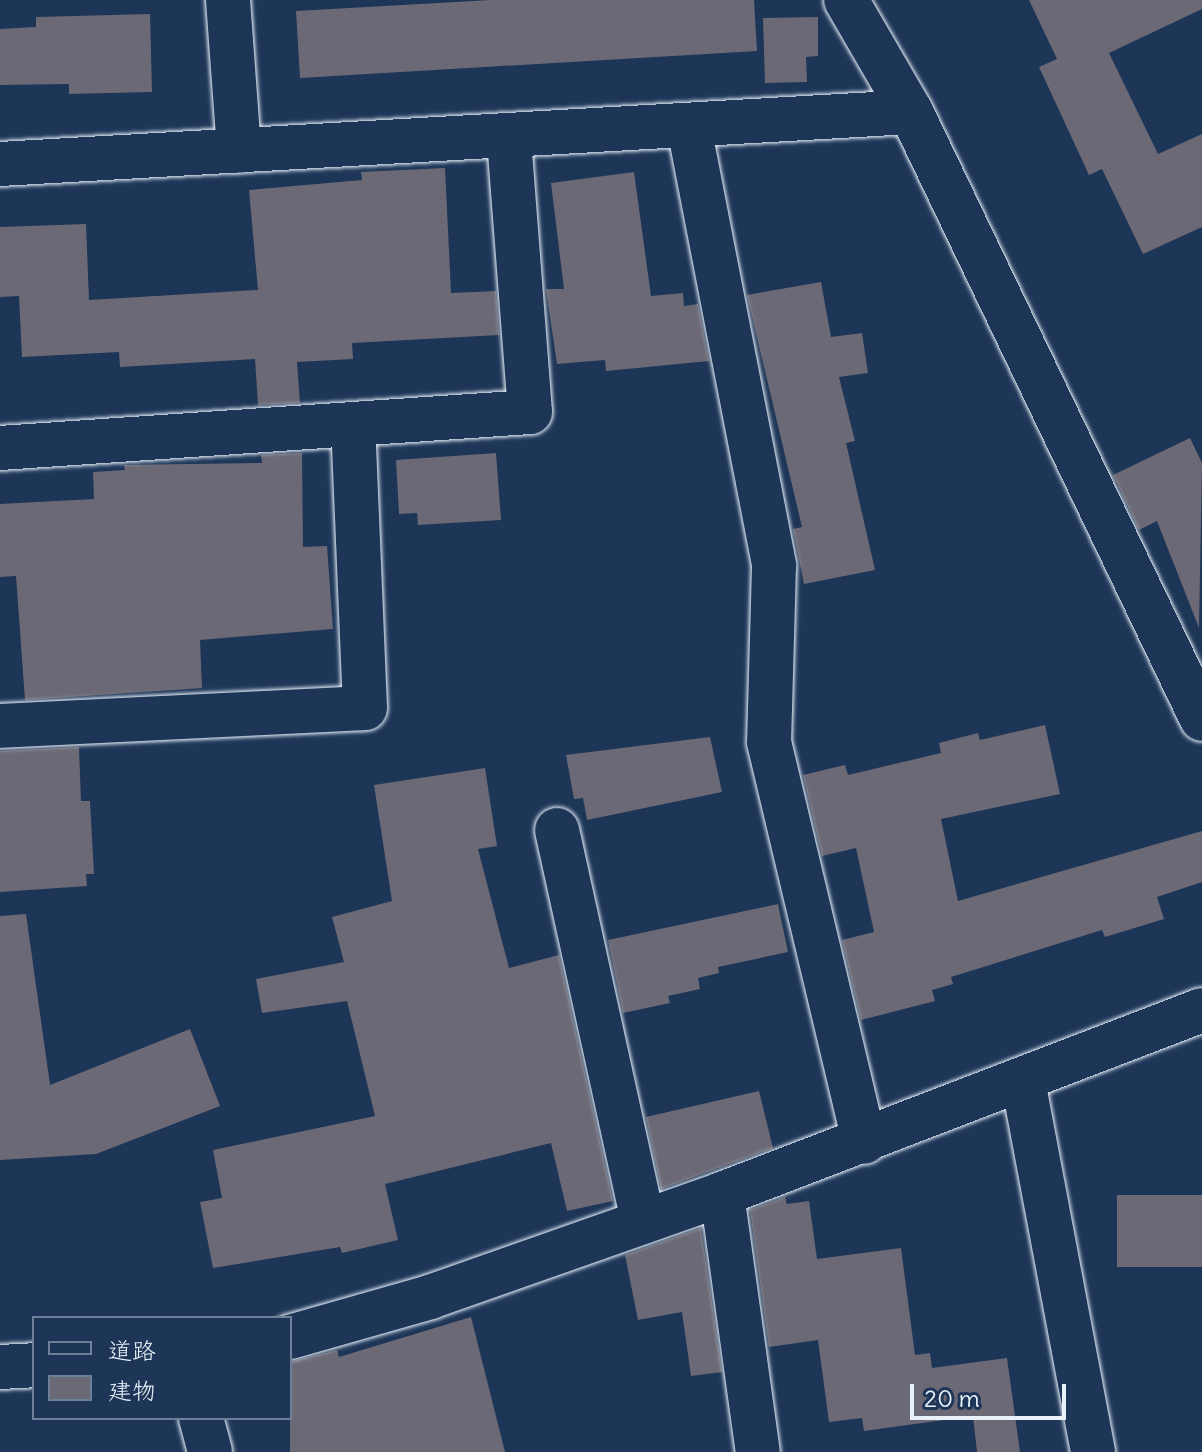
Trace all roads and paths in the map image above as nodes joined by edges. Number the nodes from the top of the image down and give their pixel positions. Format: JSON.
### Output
{"nodes":[{"id":1,"x":228,"y":0,"type":"edge"},
{"id":2,"x":846,"y":0,"type":"edge"},
{"id":3,"x":911,"y":112,"type":"junction"},
{"id":4,"x":689,"y":127,"type":"junction"},
{"id":5,"x":509,"y":137,"type":"junction"},
{"id":6,"x":239,"y":151,"type":"junction"},
{"id":7,"x":0,"y":164,"type":"edge"},
{"id":8,"x":353,"y":427,"type":"junction"},
{"id":9,"x":0,"y":448,"type":"edge"},
{"id":10,"x":1202,"y":719,"type":"edge"},
{"id":11,"x":0,"y":726,"type":"edge"},
{"id":12,"x":557,"y":830,"type":"dead end"},
{"id":13,"x":1202,"y":1010,"type":"edge"},
{"id":14,"x":1023,"y":1081,"type":"junction"},
{"id":15,"x":864,"y":1142,"type":"junction"},
{"id":16,"x":722,"y":1194,"type":"junction"},
{"id":17,"x":643,"y":1222,"type":"junction"},
{"id":18,"x":292,"y":1336,"type":"edge"},
{"id":19,"x":32,"y":1365,"type":"edge"},
{"id":20,"x":0,"y":1367,"type":"edge"},
{"id":21,"x":202,"y":1420,"type":"edge"},
{"id":22,"x":210,"y":1452,"type":"edge"},
{"id":23,"x":758,"y":1452,"type":"edge"},
{"id":24,"x":1093,"y":1452,"type":"edge"}],
"edges":[{"from":1,"to":6,"type":"street"},
{"from":2,"to":3,"type":"street"},
{"from":3,"to":4,"type":"street"},
{"from":3,"to":10,"type":"street"},
{"from":4,"to":5,"type":"street"},
{"from":4,"to":15,"type":"street"},
{"from":5,"to":6,"type":"street"},
{"from":5,"to":8,"type":"street"},
{"from":6,"to":7,"type":"street"},
{"from":8,"to":9,"type":"street"},
{"from":8,"to":11,"type":"street"},
{"from":12,"to":17,"type":"street"},
{"from":13,"to":14,"type":"street"},
{"from":14,"to":15,"type":"street"},
{"from":14,"to":24,"type":"street"},
{"from":15,"to":16,"type":"street"},
{"from":16,"to":17,"type":"street"},
{"from":16,"to":23,"type":"street"},
{"from":17,"to":18,"type":"street"},
{"from":19,"to":20,"type":"street"},
{"from":21,"to":22,"type":"street"}]}
